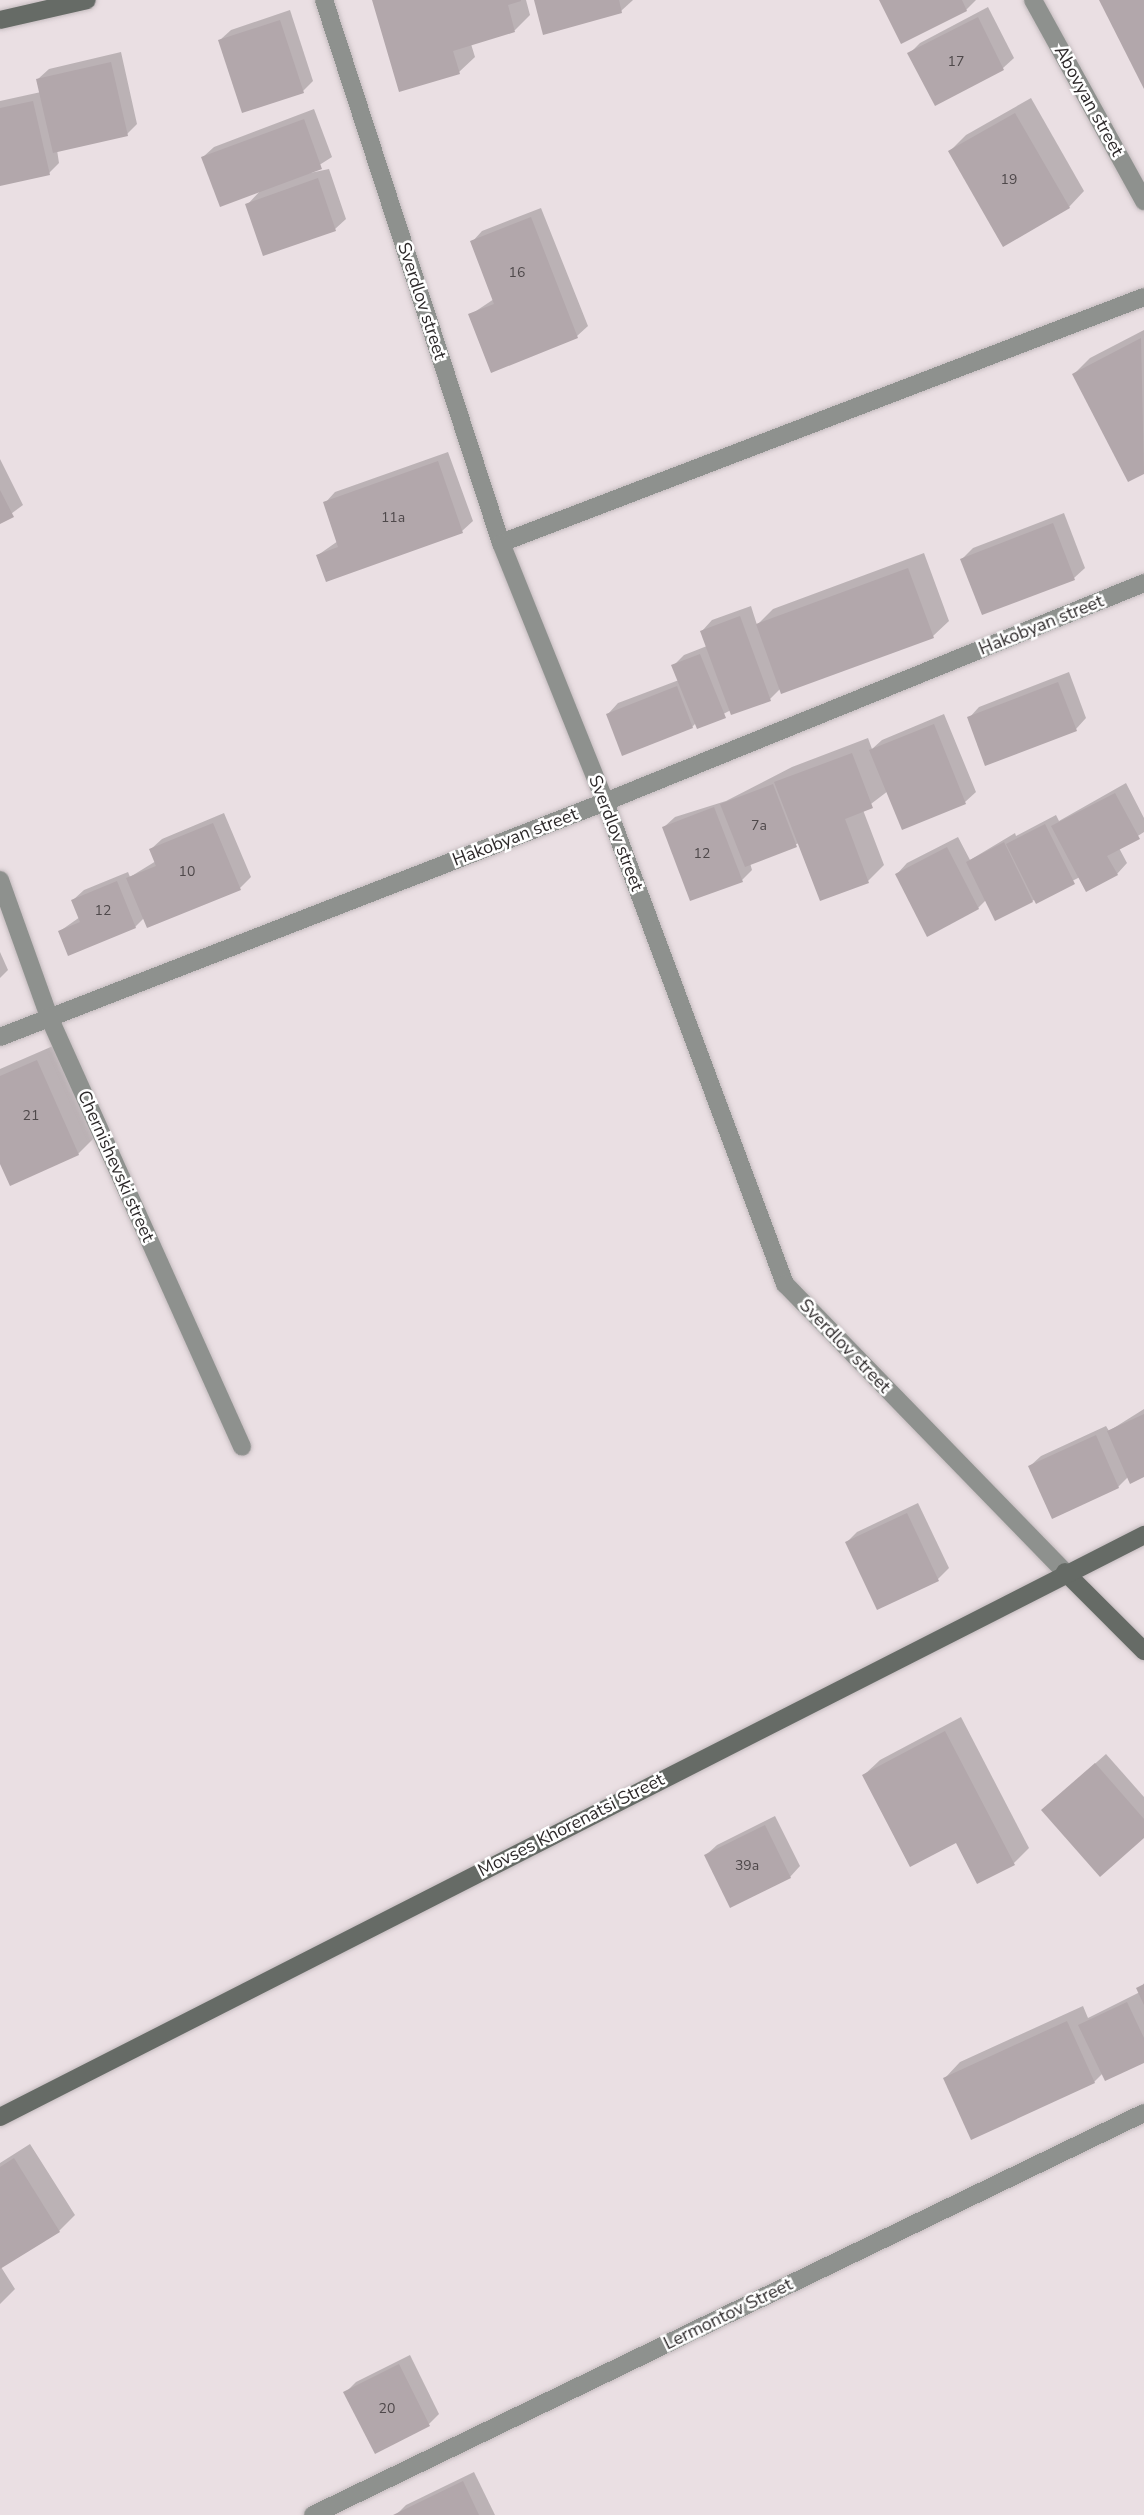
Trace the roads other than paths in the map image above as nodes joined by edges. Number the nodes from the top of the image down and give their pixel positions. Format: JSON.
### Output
{"nodes":[{"id":1,"x":87,"y":0,"type":"edge"},
{"id":2,"x":324,"y":0,"type":"edge"},
{"id":3,"x":1033,"y":0,"type":"edge"},
{"id":4,"x":0,"y":20,"type":"edge"},
{"id":5,"x":1144,"y":201,"type":"edge"},
{"id":6,"x":1144,"y":297,"type":"edge"},
{"id":7,"x":501,"y":543,"type":"junction"},
{"id":8,"x":1144,"y":583,"type":"edge"},
{"id":9,"x":604,"y":802,"type":"junction"},
{"id":10,"x":0,"y":880,"type":"edge"},
{"id":11,"x":50,"y":1017,"type":"junction"},
{"id":12,"x":0,"y":1037,"type":"edge"},
{"id":13,"x":242,"y":1447,"type":"dead end"},
{"id":14,"x":1144,"y":1535,"type":"edge"},
{"id":15,"x":1065,"y":1572,"type":"junction"},
{"id":16,"x":1144,"y":1651,"type":"edge"},
{"id":17,"x":1144,"y":2113,"type":"edge"},
{"id":18,"x":0,"y":2117,"type":"edge"},
{"id":19,"x":313,"y":2515,"type":"edge"}],
"edges":[{"from":1,"to":4,"type":"street"},
{"from":2,"to":7,"type":"street","name":"Sverdlov street"},
{"from":3,"to":5,"type":"street","name":"Abovyan street"},
{"from":6,"to":7,"type":"street"},
{"from":7,"to":9,"type":"street","name":"Sverdlov street"},
{"from":8,"to":9,"type":"street","name":"Hakobyan street"},
{"from":9,"to":11,"type":"street","name":"Hakobyan street"},
{"from":9,"to":15,"type":"street","name":"Sverdlov street"},
{"from":10,"to":11,"type":"street","name":"Chernishevski street"},
{"from":11,"to":12,"type":"street","name":"Hakobyan street"},
{"from":11,"to":13,"type":"street","name":"Chernishevski street"},
{"from":14,"to":15,"type":"street","name":"Movses Khorenatsi Street"},
{"from":15,"to":16,"type":"street"},
{"from":15,"to":18,"type":"street","name":"Movses Khorenatsi Street"},
{"from":17,"to":19,"type":"street","name":"Lermontov Street"}]}
